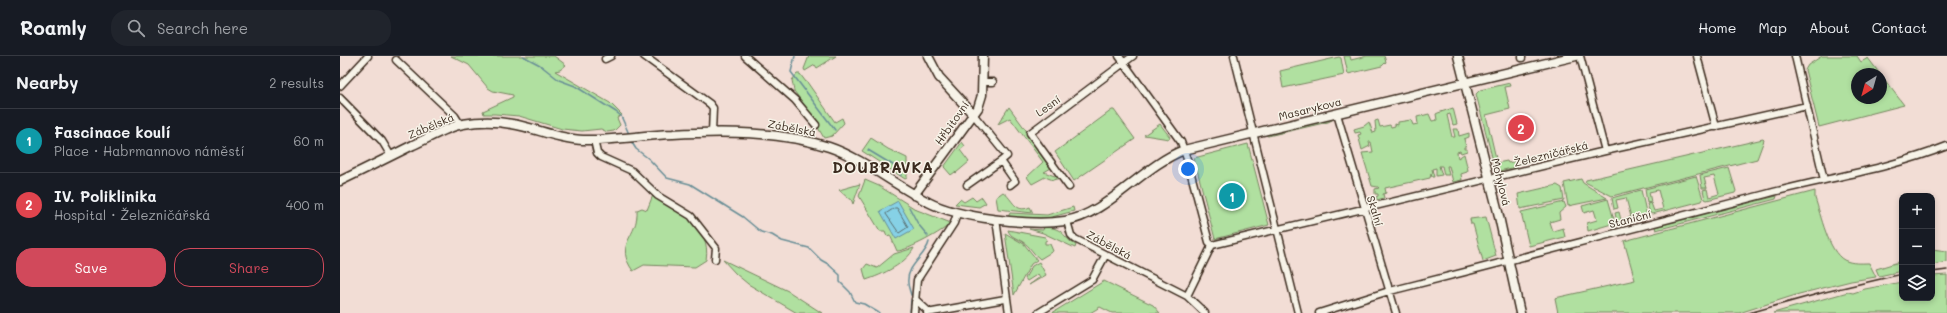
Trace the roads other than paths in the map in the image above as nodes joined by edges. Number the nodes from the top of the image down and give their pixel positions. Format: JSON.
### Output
{"nodes":[{"id":1,"x":368,"y":56,"type":"edge"},
{"id":2,"x":611,"y":56,"type":"edge"},
{"id":3,"x":644,"y":56,"type":"edge"},
{"id":4,"x":745,"y":56,"type":"edge"},
{"id":5,"x":928,"y":56,"type":"edge"},
{"id":6,"x":983,"y":56,"type":"edge"},
{"id":7,"x":1119,"y":56,"type":"edge"},
{"id":8,"x":1133,"y":56,"type":"edge"},
{"id":9,"x":1234,"y":56,"type":"edge"},
{"id":10,"x":1458,"y":56,"type":"edge"},
{"id":11,"x":1576,"y":56,"type":"edge"},
{"id":12,"x":1580,"y":56,"type":"edge"},
{"id":13,"x":1697,"y":56,"type":"edge"},
{"id":14,"x":1795,"y":56,"type":"edge"},
{"id":15,"x":605,"y":59,"type":"dead end"},
{"id":16,"x":396,"y":60,"type":"dead end"},
{"id":17,"x":1124,"y":62,"type":"junction"},
{"id":18,"x":982,"y":82,"type":"junction"},
{"id":19,"x":994,"y":82,"type":"dead end"},
{"id":20,"x":1465,"y":83,"type":"junction"},
{"id":21,"x":340,"y":86,"type":"edge"},
{"id":22,"x":340,"y":98,"type":"edge"},
{"id":23,"x":1807,"y":106,"type":"junction"},
{"id":24,"x":1337,"y":114,"type":"junction"},
{"id":25,"x":975,"y":116,"type":"junction"},
{"id":26,"x":460,"y":124,"type":"junction"},
{"id":27,"x":816,"y":126,"type":"dead end"},
{"id":28,"x":1716,"y":127,"type":"junction"},
{"id":29,"x":712,"y":133,"type":"junction"},
{"id":30,"x":1253,"y":134,"type":"junction"},
{"id":31,"x":594,"y":140,"type":"junction"},
{"id":32,"x":1947,"y":146,"type":"edge"},
{"id":33,"x":1184,"y":150,"type":"junction"},
{"id":34,"x":1605,"y":152,"type":"junction"},
{"id":35,"x":391,"y":156,"type":"junction"},
{"id":36,"x":1001,"y":161,"type":"junction"},
{"id":37,"x":1489,"y":179,"type":"junction"},
{"id":38,"x":340,"y":180,"type":"edge"},
{"id":39,"x":1824,"y":180,"type":"junction"},
{"id":40,"x":967,"y":185,"type":"dead end"},
{"id":41,"x":1010,"y":185,"type":"dead end"},
{"id":42,"x":1069,"y":187,"type":"dead end"},
{"id":43,"x":914,"y":195,"type":"junction"},
{"id":44,"x":1364,"y":210,"type":"junction"},
{"id":45,"x":957,"y":214,"type":"junction"},
{"id":46,"x":996,"y":219,"type":"junction"},
{"id":47,"x":1067,"y":221,"type":"junction"},
{"id":48,"x":1277,"y":229,"type":"junction"},
{"id":49,"x":1212,"y":246,"type":"junction"},
{"id":50,"x":1104,"y":256,"type":"junction"},
{"id":51,"x":715,"y":259,"type":"dead end"},
{"id":52,"x":1509,"y":261,"type":"junction"},
{"id":53,"x":1390,"y":291,"type":"junction"},
{"id":54,"x":1187,"y":296,"type":"junction"},
{"id":55,"x":916,"y":299,"type":"junction"},
{"id":56,"x":1005,"y":299,"type":"junction"},
{"id":57,"x":928,"y":312,"type":"edge"},
{"id":58,"x":914,"y":313,"type":"edge"},
{"id":59,"x":1009,"y":313,"type":"edge"},
{"id":60,"x":1038,"y":313,"type":"edge"},
{"id":61,"x":1205,"y":313,"type":"edge"},
{"id":62,"x":1298,"y":313,"type":"edge"},
{"id":63,"x":1319,"y":313,"type":"edge"},
{"id":64,"x":1396,"y":313,"type":"edge"},
{"id":65,"x":1520,"y":313,"type":"edge"}],
"edges":[{"from":1,"to":21,"type":"street"},
{"from":2,"to":15,"type":"street"},
{"from":3,"to":29,"type":"street"},
{"from":4,"to":27,"type":"street"},
{"from":5,"to":25,"type":"main road"},
{"from":6,"to":18,"type":"main road","name":"Hřbitovní"},
{"from":7,"to":17,"type":"street"},
{"from":8,"to":17,"type":"street","name":"Lesní"},
{"from":9,"to":30,"type":"street"},
{"from":10,"to":20,"type":"main road","name":"Mohylová"},
{"from":11,"to":20,"type":"main road","name":"Masarykova"},
{"from":12,"to":34,"type":"street"},
{"from":13,"to":28,"type":"street"},
{"from":14,"to":23,"type":"street"},
{"from":16,"to":26,"type":"street"},
{"from":17,"to":33,"type":"street"},
{"from":17,"to":42,"type":"street","name":"Lesní"},
{"from":18,"to":19,"type":"street"},
{"from":18,"to":25,"type":"main road","name":"Hřbitovní"},
{"from":20,"to":24,"type":"main road","name":"Masarykova"},
{"from":20,"to":37,"type":"main road","name":"Mohylová"},
{"from":22,"to":35,"type":"street"},
{"from":23,"to":28,"type":"street","name":"Železničářská"},
{"from":23,"to":39,"type":"street"},
{"from":24,"to":30,"type":"main road","name":"Masarykova"},
{"from":24,"to":44,"type":"street","name":"Skalní"},
{"from":25,"to":36,"type":"street"},
{"from":25,"to":43,"type":"main road","name":"Hřbitovní"},
{"from":26,"to":31,"type":"main road","name":"Zábělská"},
{"from":26,"to":35,"type":"main road","name":"Zábělská"},
{"from":28,"to":34,"type":"street","name":"Železničářská"},
{"from":29,"to":31,"type":"main road","name":"Zábělská"},
{"from":29,"to":43,"type":"main road","name":"Zábělská"},
{"from":30,"to":33,"type":"main road","name":"Masarykova"},
{"from":30,"to":48,"type":"street"},
{"from":31,"to":51,"type":"street"},
{"from":32,"to":39,"type":"street","name":"Staniční"},
{"from":33,"to":47,"type":"main road","name":"Masarykova"},
{"from":33,"to":49,"type":"street"},
{"from":34,"to":37,"type":"street","name":"Železničářská"},
{"from":35,"to":38,"type":"main road","name":"Zábělská"},
{"from":36,"to":40,"type":"street"},
{"from":36,"to":41,"type":"street"},
{"from":37,"to":44,"type":"street","name":"Železničářská"},
{"from":37,"to":52,"type":"main road","name":"Mohylová"},
{"from":39,"to":52,"type":"street","name":"Staniční"},
{"from":43,"to":45,"type":"main road","name":"Zábělská"},
{"from":44,"to":48,"type":"street","name":"Železničářská"},
{"from":44,"to":53,"type":"street","name":"Skalní"},
{"from":45,"to":46,"type":"main road","name":"Zábělská"},
{"from":45,"to":55,"type":"street"},
{"from":46,"to":47,"type":"main road","name":"Zábělská"},
{"from":46,"to":56,"type":"street"},
{"from":47,"to":50,"type":"street","name":"Zábělská"},
{"from":48,"to":49,"type":"street","name":"Železničářská"},
{"from":48,"to":62,"type":"street"},
{"from":49,"to":54,"type":"street"},
{"from":50,"to":54,"type":"street","name":"Zábělská"},
{"from":50,"to":60,"type":"street"},
{"from":52,"to":53,"type":"street","name":"Staniční"},
{"from":52,"to":65,"type":"main road","name":"Mohylová"},
{"from":53,"to":63,"type":"street","name":"Staniční"},
{"from":53,"to":64,"type":"street","name":"Skalní"},
{"from":54,"to":61,"type":"street","name":"Zábělská"},
{"from":55,"to":57,"type":"street"},
{"from":55,"to":58,"type":"street"},
{"from":56,"to":57,"type":"street"},
{"from":56,"to":59,"type":"street"}]}
